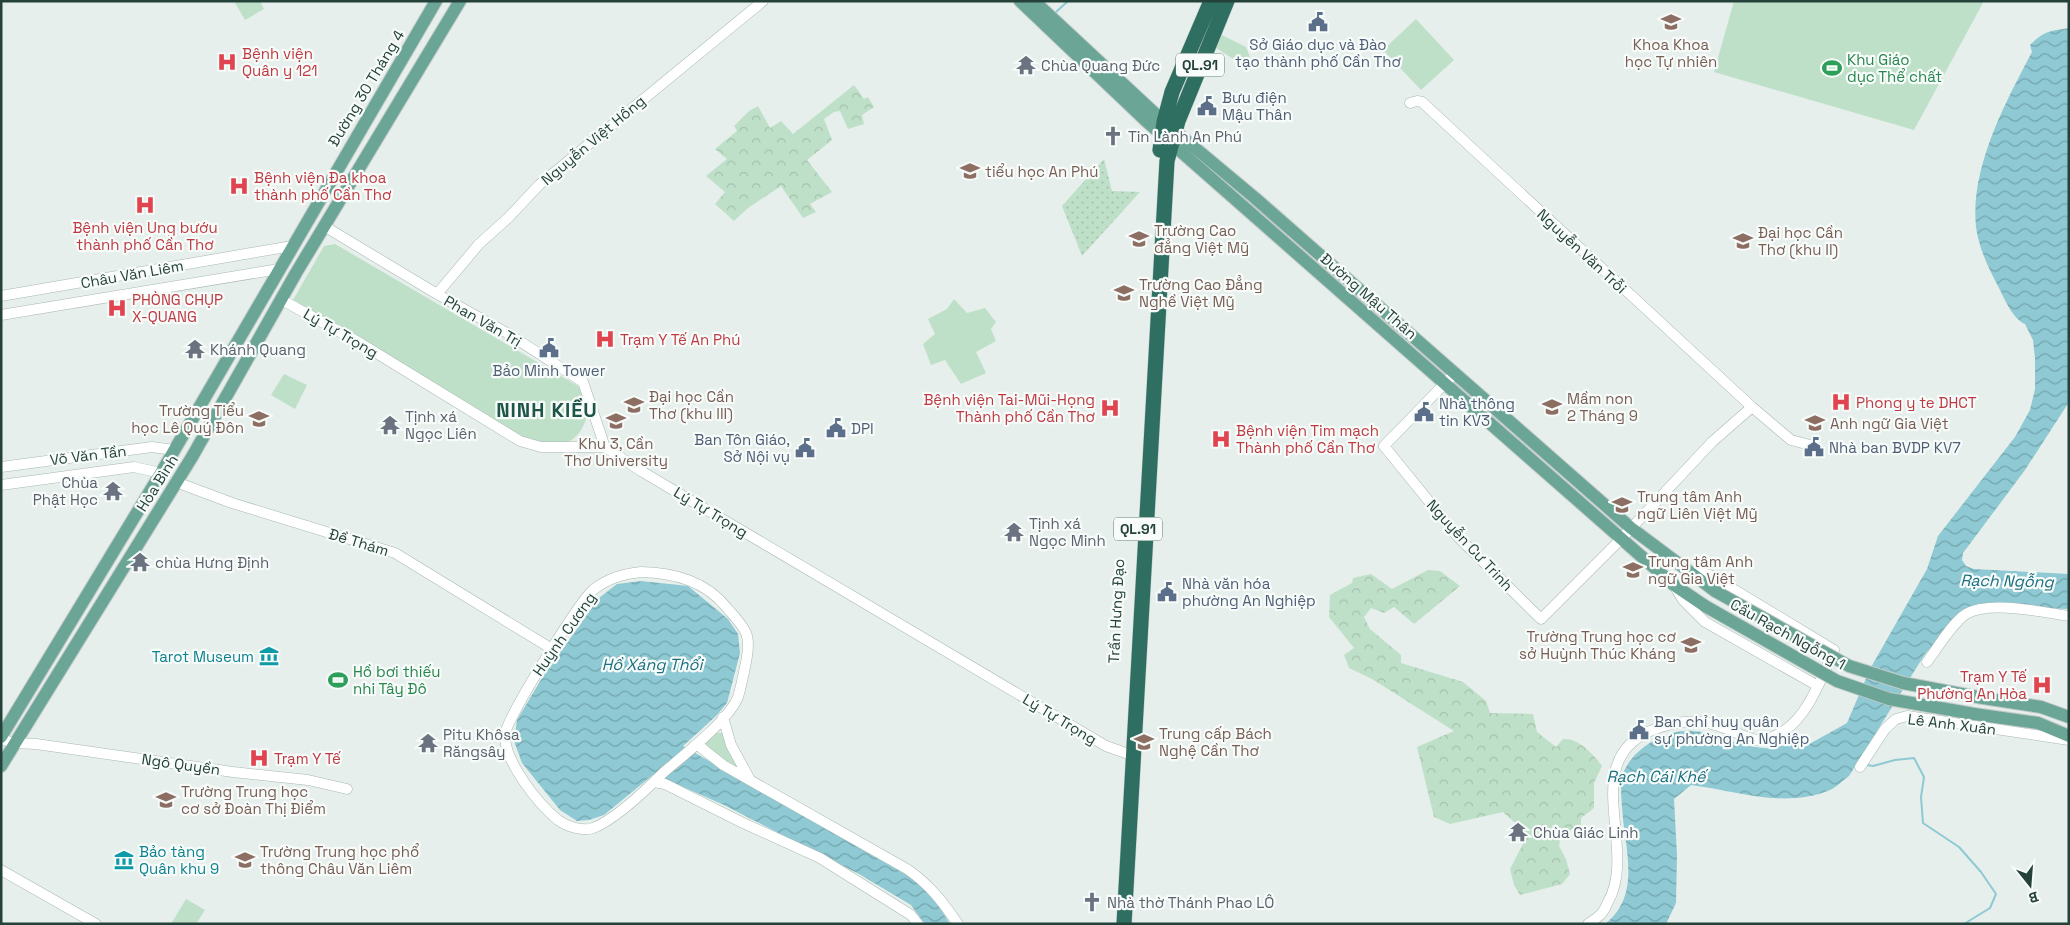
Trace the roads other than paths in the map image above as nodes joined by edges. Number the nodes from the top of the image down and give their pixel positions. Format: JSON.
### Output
{"nodes":[{"id":1,"x":436,"y":1,"type":"edge"},
{"id":2,"x":460,"y":1,"type":"edge"},
{"id":3,"x":763,"y":1,"type":"edge"},
{"id":4,"x":1020,"y":1,"type":"edge"},
{"id":5,"x":1034,"y":1,"type":"edge"},
{"id":6,"x":1212,"y":1,"type":"edge"},
{"id":7,"x":1226,"y":1,"type":"edge"},
{"id":8,"x":1041,"y":16,"type":"junction"},
{"id":9,"x":1410,"y":103,"type":"dead end"},
{"id":10,"x":362,"y":126,"type":"junction"},
{"id":11,"x":1168,"y":132,"type":"junction"},
{"id":12,"x":380,"y":135,"type":"junction"},
{"id":13,"x":309,"y":217,"type":"junction"},
{"id":14,"x":324,"y":226,"type":"junction"},
{"id":15,"x":292,"y":246,"type":"junction"},
{"id":16,"x":310,"y":251,"type":"junction"},
{"id":17,"x":1319,"y":254,"type":"junction"},
{"id":18,"x":1308,"y":265,"type":"junction"},
{"id":19,"x":279,"y":269,"type":"junction"},
{"id":20,"x":296,"y":273,"type":"junction"},
{"id":21,"x":116,"y":276,"type":"junction"},
{"id":22,"x":437,"y":294,"type":"junction"},
{"id":23,"x":264,"y":295,"type":"junction"},
{"id":24,"x":1,"y":296,"type":"edge"},
{"id":25,"x":119,"y":296,"type":"junction"},
{"id":26,"x":282,"y":300,"type":"junction"},
{"id":27,"x":1,"y":315,"type":"edge"},
{"id":28,"x":1455,"y":373,"type":"junction"},
{"id":29,"x":1445,"y":384,"type":"junction"},
{"id":30,"x":1752,"y":407,"type":"junction"},
{"id":31,"x":1810,"y":445,"type":"dead end"},
{"id":32,"x":605,"y":447,"type":"junction"},
{"id":33,"x":174,"y":450,"type":"junction"},
{"id":34,"x":192,"y":457,"type":"junction"},
{"id":35,"x":1,"y":466,"type":"edge"},
{"id":36,"x":161,"y":473,"type":"junction"},
{"id":37,"x":176,"y":482,"type":"junction"},
{"id":38,"x":1,"y":484,"type":"edge"},
{"id":39,"x":1631,"y":528,"type":"junction"},
{"id":40,"x":1621,"y":539,"type":"junction"},
{"id":41,"x":1689,"y":572,"type":"junction"},
{"id":42,"x":1674,"y":585,"type":"junction"},
{"id":43,"x":1715,"y":591,"type":"joint"},
{"id":44,"x":1705,"y":606,"type":"joint"},
{"id":45,"x":2069,"y":616,"type":"edge"},
{"id":46,"x":62,"y":635,"type":"junction"},
{"id":47,"x":77,"y":643,"type":"junction"},
{"id":48,"x":552,"y":648,"type":"junction"},
{"id":49,"x":1927,"y":662,"type":"dead end"},
{"id":50,"x":1818,"y":686,"type":"junction"},
{"id":51,"x":723,"y":717,"type":"junction"},
{"id":52,"x":2069,"y":717,"type":"edge"},
{"id":53,"x":2069,"y":736,"type":"edge"},
{"id":54,"x":1,"y":738,"type":"edge"},
{"id":55,"x":2069,"y":740,"type":"edge"},
{"id":56,"x":14,"y":744,"type":"junction"},
{"id":57,"x":692,"y":747,"type":"junction"},
{"id":58,"x":1130,"y":754,"type":"junction"},
{"id":59,"x":1861,"y":764,"type":"dead end"},
{"id":60,"x":1,"y":766,"type":"edge"},
{"id":61,"x":656,"y":780,"type":"junction"},
{"id":62,"x":751,"y":780,"type":"junction"},
{"id":63,"x":347,"y":789,"type":"dead end"},
{"id":64,"x":1,"y":870,"type":"edge"},
{"id":65,"x":1122,"y":898,"type":"junction"},
{"id":66,"x":96,"y":924,"type":"edge"},
{"id":67,"x":918,"y":924,"type":"edge"},
{"id":68,"x":958,"y":924,"type":"edge"},
{"id":69,"x":1116,"y":924,"type":"edge"},
{"id":70,"x":1124,"y":924,"type":"edge"},
{"id":71,"x":1588,"y":924,"type":"edge"}],
"edges":[{"from":1,"to":10,"type":"main road","name":"Đường 30 Tháng 4"},
{"from":2,"to":12,"type":"main road"},
{"from":3,"to":22,"type":"street","name":"Nguyễn Việt Hồng"},
{"from":4,"to":8,"type":"main road","name":"Đường Mậu Thân"},
{"from":5,"to":8,"type":"main road","name":"Đường Mậu Thân"},
{"from":6,"to":11,"type":"highway","number":"QL.91"},
{"from":7,"to":11,"type":"highway","number":"QL.91"},
{"from":8,"to":11,"type":"main road","name":"Đường Mậu Thân"},
{"from":9,"to":30,"type":"street","name":"Nguyễn Văn Trỗi"},
{"from":10,"to":12,"type":"main road"},
{"from":10,"to":13,"type":"main road","name":"Đường 30 Tháng 4"},
{"from":11,"to":17,"type":"main road","name":"Đường Mậu Thân"},
{"from":11,"to":18,"type":"main road","name":"Đường Mậu Thân"},
{"from":11,"to":58,"type":"highway","name":"Trần Hưng Đạo","number":"QL.91"},
{"from":12,"to":14,"type":"main road","name":"Hòa Bình"},
{"from":13,"to":14,"type":"main road"},
{"from":13,"to":15,"type":"main road","name":"Hòa Bình"},
{"from":14,"to":16,"type":"main road","name":"Hòa Bình"},
{"from":14,"to":22,"type":"street","name":"Phan Văn Trị"},
{"from":15,"to":16,"type":"main road"},
{"from":15,"to":19,"type":"main road","name":"Hòa Bình"},
{"from":15,"to":21,"type":"street","name":"Châu Văn Liêm"},
{"from":16,"to":20,"type":"main road","name":"Hòa Bình"},
{"from":17,"to":18,"type":"main road"},
{"from":17,"to":28,"type":"main road","name":"Đường Mậu Thân"},
{"from":18,"to":29,"type":"main road","name":"Đường Mậu Thân"},
{"from":19,"to":20,"type":"main road"},
{"from":19,"to":23,"type":"main road","name":"Hòa Bình"},
{"from":19,"to":25,"type":"street"},
{"from":20,"to":26,"type":"main road","name":"Hòa Bình"},
{"from":21,"to":24,"type":"street","name":"Châu Văn Liêm"},
{"from":21,"to":25,"type":"street"},
{"from":22,"to":32,"type":"street","name":"Phan Văn Trị"},
{"from":23,"to":26,"type":"main road"},
{"from":23,"to":33,"type":"main road","name":"Hòa Bình"},
{"from":25,"to":27,"type":"street"},
{"from":26,"to":32,"type":"street","name":"Lý Tự Trọng"},
{"from":26,"to":34,"type":"main road","name":"Hòa Bình"},
{"from":28,"to":29,"type":"street"},
{"from":28,"to":39,"type":"main road","name":"Đường Mậu Thân"},
{"from":29,"to":40,"type":"main road","name":"Đường Mậu Thân"},
{"from":29,"to":40,"type":"street","name":"Nguyễn Cư Trinh"},
{"from":30,"to":31,"type":"street","name":"Nguyễn Văn Trỗi"},
{"from":30,"to":39,"type":"street"},
{"from":32,"to":58,"type":"street","name":"Lý Tự Trọng"},
{"from":33,"to":34,"type":"main road"},
{"from":33,"to":35,"type":"street","name":"Võ Văn Tần"},
{"from":33,"to":36,"type":"main road","name":"Hòa Bình"},
{"from":34,"to":37,"type":"main road","name":"Hòa Bình"},
{"from":36,"to":37,"type":"main road"},
{"from":36,"to":38,"type":"street"},
{"from":36,"to":46,"type":"main road","name":"Hòa Bình"},
{"from":37,"to":47,"type":"main road","name":"Hòa Bình"},
{"from":37,"to":48,"type":"street","name":"Đề Thám"},
{"from":39,"to":40,"type":"street"},
{"from":39,"to":41,"type":"main road","name":"Đường Mậu Thân"},
{"from":40,"to":42,"type":"main road","name":"Đường Mậu Thân"},
{"from":41,"to":43,"type":"main road","name":"Đường Mậu Thân"},
{"from":41,"to":50,"type":"street"},
{"from":42,"to":44,"type":"main road","name":"Đường Mậu Thân"},
{"from":42,"to":50,"type":"street"},
{"from":43,"to":52,"type":"main road","name":"Cầu Rạch Ngỗng 1","bridge":true},
{"from":44,"to":53,"type":"main road","name":"Cầu Rạch Ngỗng 1","bridge":true},
{"from":45,"to":49,"type":"street"},
{"from":46,"to":47,"type":"street"},
{"from":46,"to":54,"type":"main road","name":"Hòa Bình"},
{"from":47,"to":56,"type":"main road","name":"Hòa Bình"},
{"from":48,"to":51,"type":"street","name":"Huỳnh Cương"},
{"from":48,"to":61,"type":"street","name":"Huỳnh Cương"},
{"from":50,"to":71,"type":"street"},
{"from":51,"to":57,"type":"street","name":"Huỳnh Cương"},
{"from":51,"to":62,"type":"street"},
{"from":54,"to":56,"type":"street"},
{"from":55,"to":59,"type":"street","name":"Lê Anh Xuân"},
{"from":56,"to":60,"type":"main road","name":"Hòa Bình"},
{"from":56,"to":63,"type":"street","name":"Ngô Quyền"},
{"from":57,"to":61,"type":"street","name":"Huỳnh Cương"},
{"from":57,"to":62,"type":"street"},
{"from":58,"to":65,"type":"highway","name":"Trần Hưng Đạo","number":"QL.91"},
{"from":61,"to":67,"type":"street"},
{"from":62,"to":68,"type":"street"},
{"from":64,"to":66,"type":"street"},
{"from":65,"to":69,"type":"highway","name":"Trần Hưng Đạo","number":"QL.91"},
{"from":65,"to":70,"type":"highway","name":"Trần Hưng Đạo","number":"QL.91"}]}
